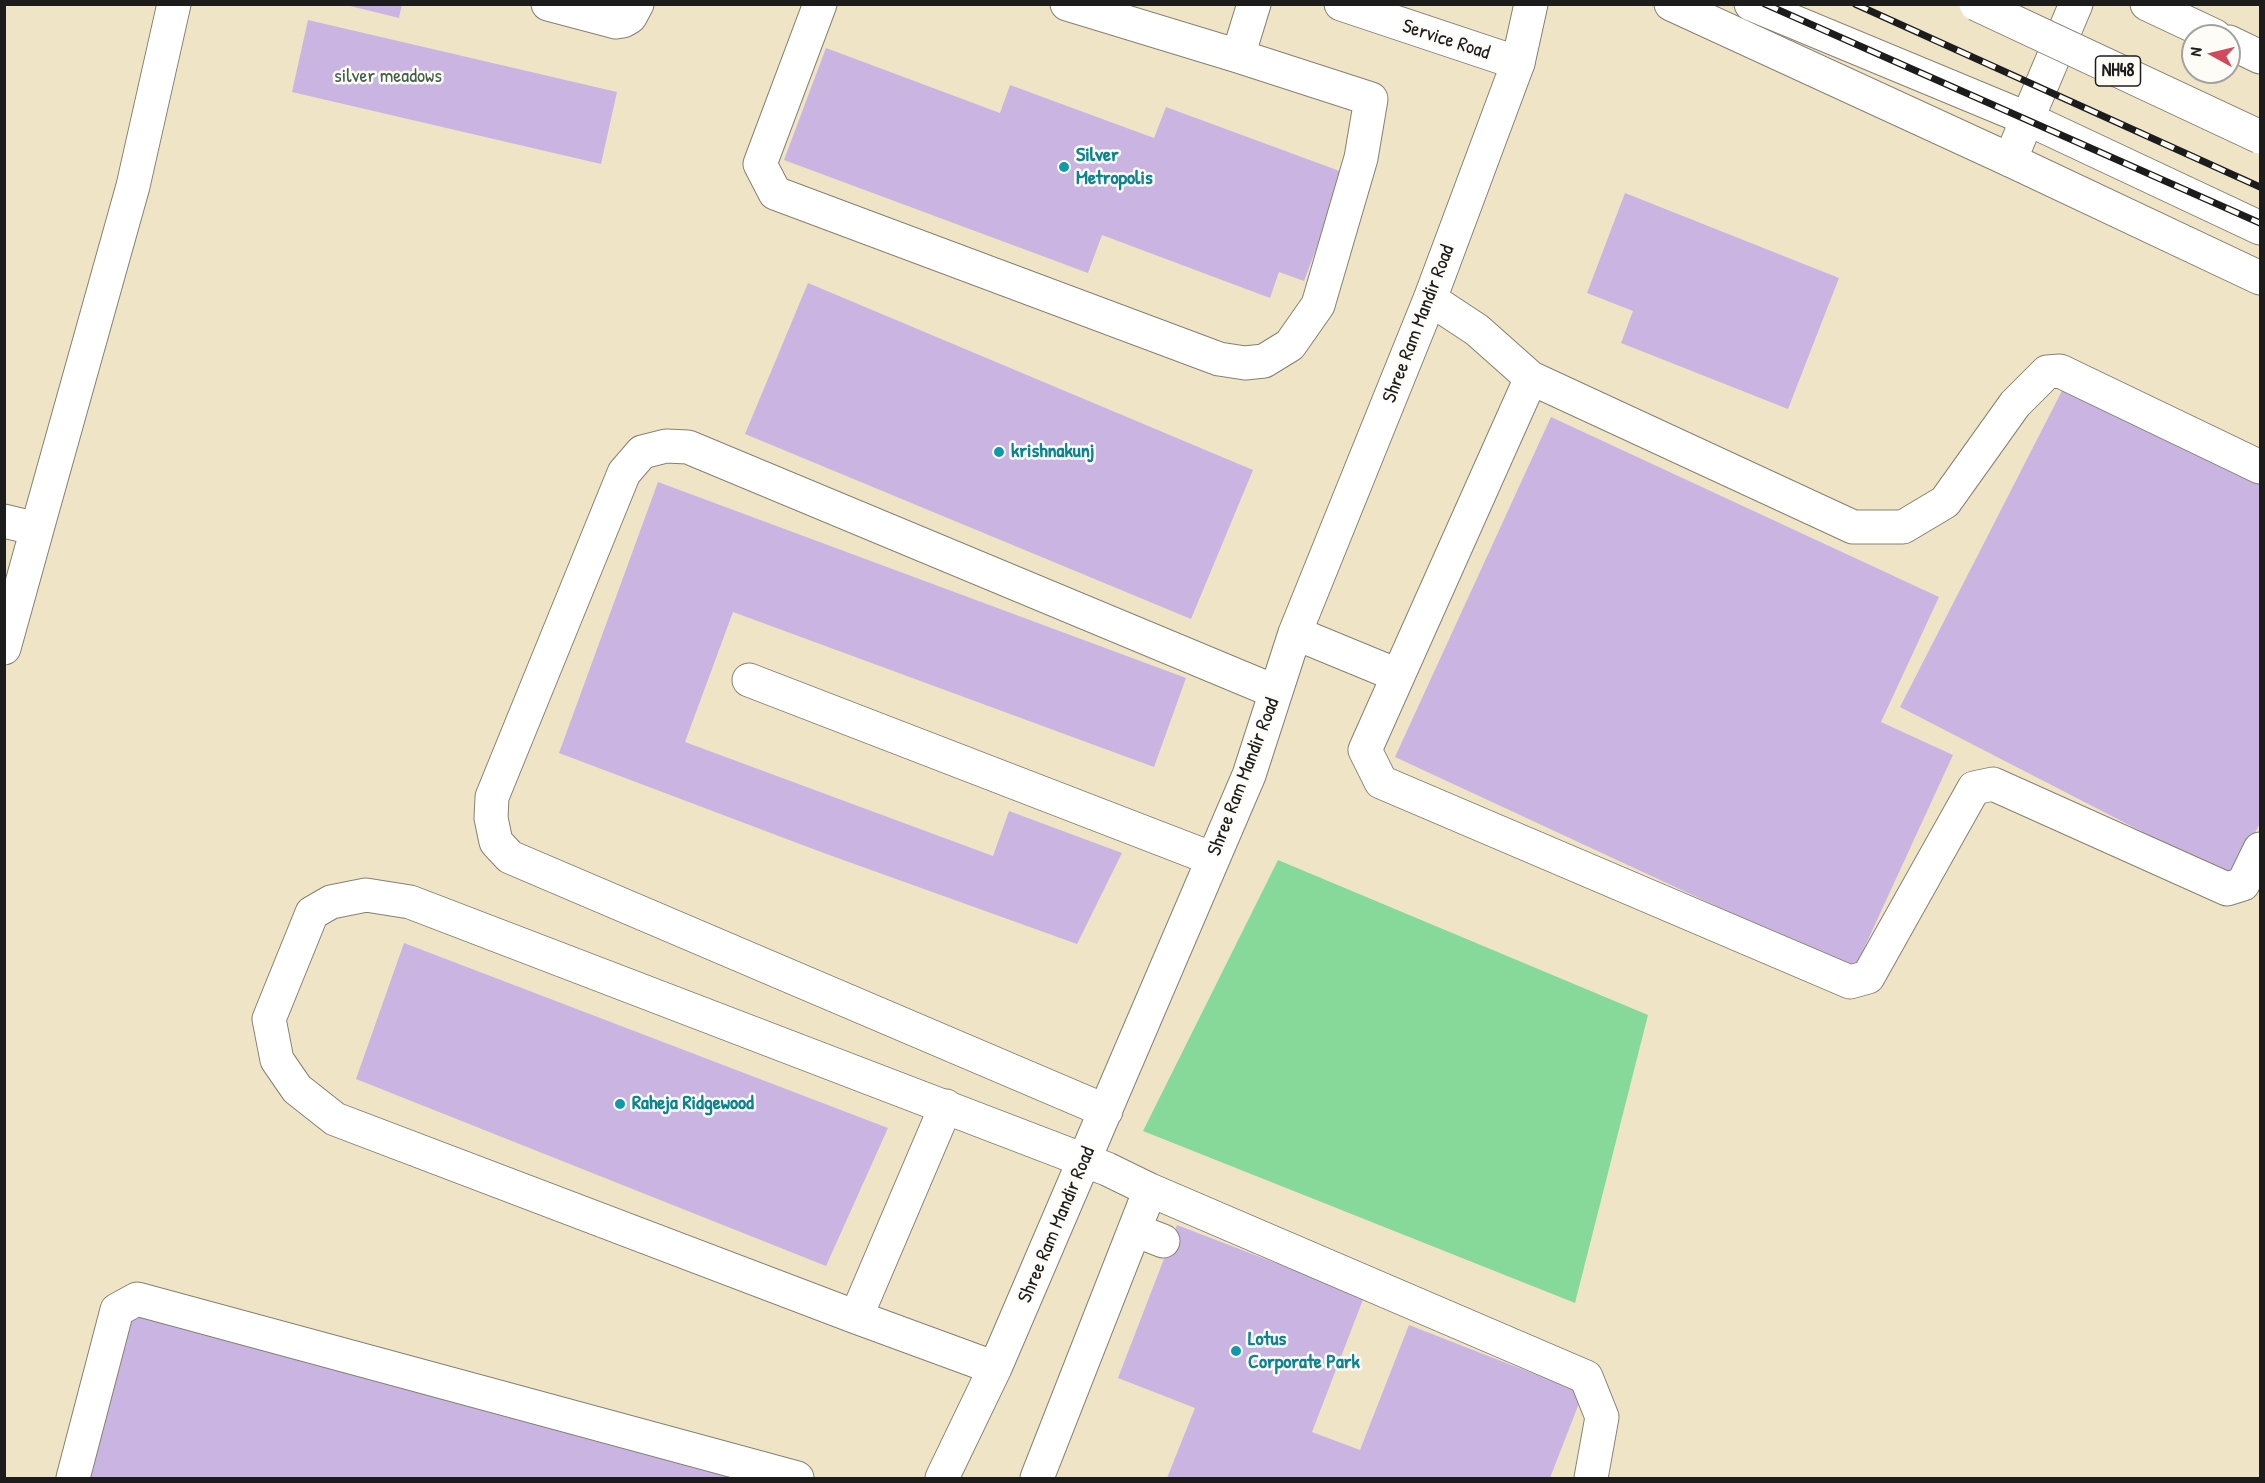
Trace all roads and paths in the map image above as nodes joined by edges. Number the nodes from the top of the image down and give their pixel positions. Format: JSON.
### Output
{"nodes":[{"id":1,"x":174,"y":4,"type":"edge"},
{"id":2,"x":548,"y":4,"type":"edge"},
{"id":3,"x":637,"y":4,"type":"edge"},
{"id":4,"x":820,"y":4,"type":"edge"},
{"id":5,"x":1067,"y":4,"type":"edge"},
{"id":6,"x":1254,"y":4,"type":"edge"},
{"id":7,"x":1341,"y":4,"type":"edge"},
{"id":8,"x":1671,"y":4,"type":"edge"},
{"id":9,"x":1750,"y":4,"type":"edge"},
{"id":10,"x":1976,"y":4,"type":"edge"},
{"id":11,"x":2076,"y":4,"type":"edge"},
{"id":12,"x":2147,"y":4,"type":"edge"},
{"id":13,"x":1528,"y":5,"type":"edge"},
{"id":14,"x":2190,"y":24,"type":"edge"},
{"id":15,"x":2241,"y":48,"type":"edge"},
{"id":16,"x":1238,"y":56,"type":"junction"},
{"id":17,"x":2260,"y":57,"type":"edge"},
{"id":18,"x":1518,"y":63,"type":"junction"},
{"id":19,"x":2028,"y":119,"type":"junction"},
{"id":20,"x":2260,"y":137,"type":"edge"},
{"id":21,"x":2010,"y":160,"type":"junction"},
{"id":22,"x":2260,"y":228,"type":"edge"},
{"id":23,"x":2260,"y":278,"type":"edge"},
{"id":24,"x":1430,"y":299,"type":"junction"},
{"id":25,"x":1531,"y":378,"type":"junction"},
{"id":26,"x":2260,"y":467,"type":"edge"},
{"id":27,"x":4,"y":521,"type":"edge"},
{"id":28,"x":37,"y":529,"type":"junction"},
{"id":29,"x":1295,"y":633,"type":"junction"},
{"id":30,"x":4,"y":648,"type":"edge"},
{"id":31,"x":1397,"y":675,"type":"junction"},
{"id":32,"x":749,"y":680,"type":"dead end"},
{"id":33,"x":1276,"y":692,"type":"junction"},
{"id":34,"x":2260,"y":849,"type":"edge"},
{"id":35,"x":1213,"y":859,"type":"junction"},
{"id":36,"x":946,"y":1106,"type":"junction"},
{"id":37,"x":1106,"y":1111,"type":"junction"},
{"id":38,"x":1085,"y":1160,"type":"junction"},
{"id":39,"x":1150,"y":1190,"type":"junction"},
{"id":40,"x":856,"y":1317,"type":"junction"},
{"id":41,"x":995,"y":1368,"type":"junction"},
{"id":42,"x":74,"y":1479,"type":"edge"},
{"id":43,"x":797,"y":1479,"type":"edge"},
{"id":44,"x":942,"y":1479,"type":"edge"},
{"id":45,"x":1037,"y":1479,"type":"edge"},
{"id":46,"x":1591,"y":1479,"type":"edge"}],
"edges":[{"from":1,"to":28,"type":"main road"},
{"from":2,"to":3,"type":"main road"},
{"from":4,"to":16,"type":"main road"},
{"from":5,"to":16,"type":"main road"},
{"from":6,"to":16,"type":"main road"},
{"from":7,"to":18,"type":"main road","name":"Service Road"},
{"from":8,"to":21,"type":"main road"},
{"from":9,"to":19,"type":"main road"},
{"from":10,"to":20,"type":"main road","number":"NH48","bridge":true},
{"from":11,"to":19,"type":"main road"},
{"from":12,"to":14,"type":"main road"},
{"from":13,"to":18,"type":"main road","name":"Shree Ram Mandir Road"},
{"from":15,"to":17,"type":"main road"},
{"from":18,"to":24,"type":"main road","name":"Shree Ram Mandir Road"},
{"from":19,"to":21,"type":"main road"},
{"from":19,"to":22,"type":"main road"},
{"from":21,"to":23,"type":"main road"},
{"from":24,"to":25,"type":"main road"},
{"from":24,"to":29,"type":"main road","name":"Shree Ram Mandir Road"},
{"from":25,"to":26,"type":"main road"},
{"from":25,"to":31,"type":"main road"},
{"from":27,"to":28,"type":"main road"},
{"from":28,"to":30,"type":"main road"},
{"from":29,"to":31,"type":"main road"},
{"from":29,"to":33,"type":"main road","name":"Shree Ram Mandir Road"},
{"from":31,"to":34,"type":"main road"},
{"from":32,"to":35,"type":"main road"},
{"from":33,"to":35,"type":"main road","name":"Shree Ram Mandir Road"},
{"from":33,"to":37,"type":"main road"},
{"from":35,"to":37,"type":"main road","name":"Shree Ram Mandir Road"},
{"from":36,"to":38,"type":"main road"},
{"from":36,"to":40,"type":"main road"},
{"from":36,"to":40,"type":"main road"},
{"from":37,"to":38,"type":"main road","name":"Shree Ram Mandir Road"},
{"from":38,"to":39,"type":"main road"},
{"from":38,"to":41,"type":"main road","name":"Shree Ram Mandir Road"},
{"from":39,"to":45,"type":"main road"},
{"from":39,"to":46,"type":"main road"},
{"from":40,"to":41,"type":"main road"},
{"from":41,"to":44,"type":"main road","name":"Shree Ram Mandir Road"},
{"from":42,"to":43,"type":"main road"}]}
